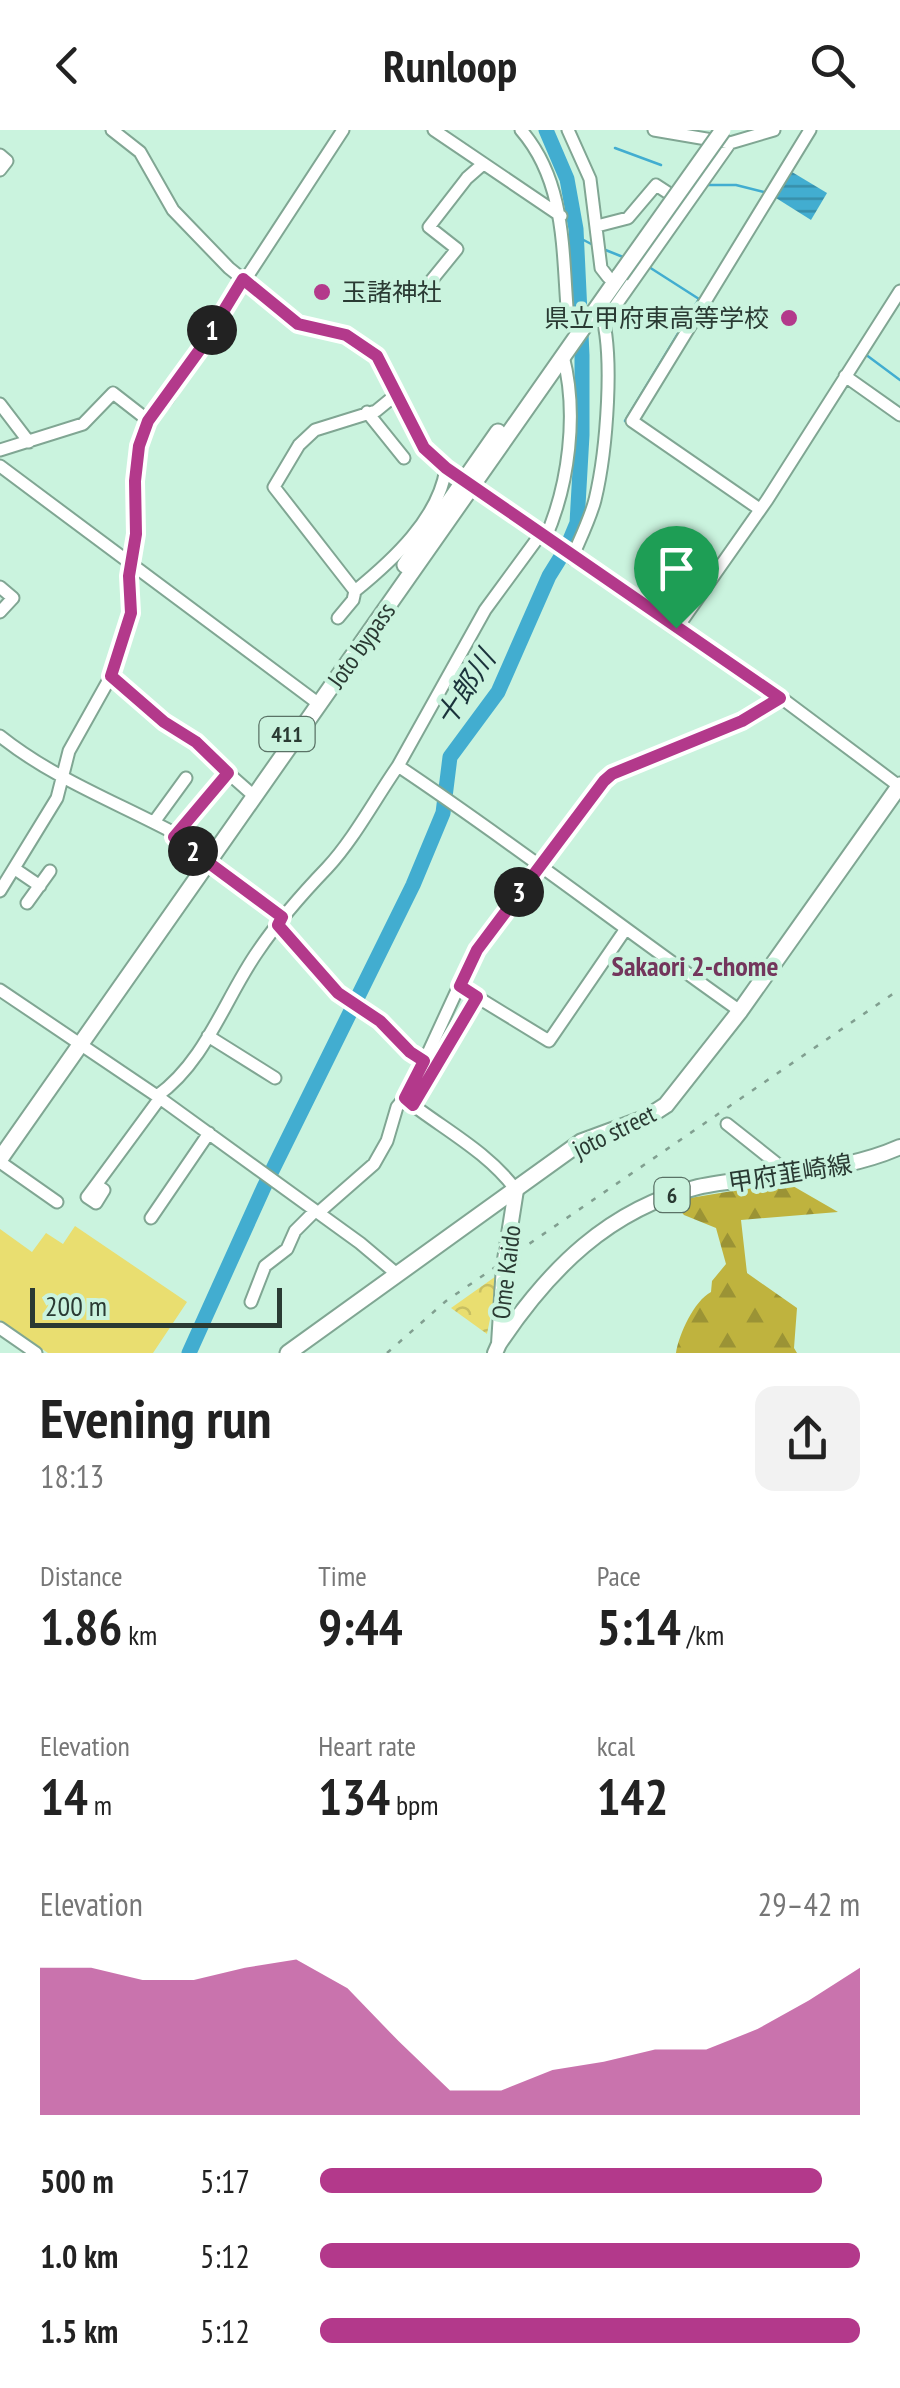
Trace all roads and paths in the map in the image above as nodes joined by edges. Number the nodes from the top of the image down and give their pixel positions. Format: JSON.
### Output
{"nodes":[{"id":1,"x":112,"y":130,"type":"edge"},
{"id":2,"x":343,"y":130,"type":"edge"},
{"id":3,"x":434,"y":130,"type":"edge"},
{"id":4,"x":521,"y":130,"type":"edge"},
{"id":5,"x":568,"y":130,"type":"edge"},
{"id":6,"x":654,"y":130,"type":"edge"},
{"id":7,"x":711,"y":130,"type":"edge"},
{"id":8,"x":774,"y":130,"type":"edge"},
{"id":9,"x":810,"y":130,"type":"edge"},
{"id":10,"x":726,"y":136,"type":"edge"},
{"id":11,"x":0,"y":155,"type":"edge"},
{"id":12,"x":483,"y":164,"type":"junction"},
{"id":13,"x":0,"y":170,"type":"edge"},
{"id":14,"x":686,"y":205,"type":"junction"},
{"id":15,"x":561,"y":216,"type":"junction"},
{"id":16,"x":597,"y":230,"type":"junction"},
{"id":17,"x":610,"y":270,"type":"junction"},
{"id":18,"x":243,"y":279,"type":"junction"},
{"id":19,"x":900,"y":291,"type":"edge"},
{"id":20,"x":422,"y":292,"type":"dead end"},
{"id":21,"x":599,"y":308,"type":"junction"},
{"id":22,"x":574,"y":324,"type":"junction"},
{"id":23,"x":566,"y":351,"type":"junction"},
{"id":24,"x":845,"y":376,"type":"junction"},
{"id":25,"x":398,"y":393,"type":"junction"},
{"id":26,"x":0,"y":404,"type":"edge"},
{"id":27,"x":367,"y":412,"type":"junction"},
{"id":28,"x":900,"y":415,"type":"edge"},
{"id":29,"x":148,"y":421,"type":"junction"},
{"id":30,"x":29,"y":442,"type":"junction"},
{"id":31,"x":0,"y":450,"type":"edge"},
{"id":32,"x":404,"y":458,"type":"dead end"},
{"id":33,"x":0,"y":466,"type":"edge"},
{"id":34,"x":446,"y":468,"type":"junction"},
{"id":35,"x":467,"y":485,"type":"junction"},
{"id":36,"x":758,"y":508,"type":"junction"},
{"id":37,"x":545,"y":539,"type":"junction"},
{"id":38,"x":572,"y":558,"type":"junction"},
{"id":39,"x":132,"y":564,"type":"junction"},
{"id":40,"x":0,"y":587,"type":"edge"},
{"id":41,"x":355,"y":591,"type":"junction"},
{"id":42,"x":0,"y":612,"type":"edge"},
{"id":43,"x":338,"y":618,"type":"dead end"},
{"id":44,"x":676,"y":628,"type":"junction"},
{"id":45,"x":111,"y":676,"type":"junction"},
{"id":46,"x":780,"y":698,"type":"junction"},
{"id":47,"x":315,"y":702,"type":"junction"},
{"id":48,"x":0,"y":736,"type":"edge"},
{"id":49,"x":398,"y":766,"type":"junction"},
{"id":50,"x":228,"y":773,"type":"junction"},
{"id":51,"x":62,"y":778,"type":"junction"},
{"id":52,"x":186,"y":778,"type":"dead end"},
{"id":53,"x":900,"y":785,"type":"edge"},
{"id":54,"x":251,"y":793,"type":"junction"},
{"id":55,"x":154,"y":822,"type":"junction"},
{"id":56,"x":176,"y":834,"type":"junction"},
{"id":57,"x":205,"y":860,"type":"junction"},
{"id":58,"x":538,"y":866,"type":"junction"},
{"id":59,"x":15,"y":869,"type":"junction"},
{"id":60,"x":50,"y":871,"type":"dead end"},
{"id":61,"x":40,"y":886,"type":"junction"},
{"id":62,"x":0,"y":891,"type":"edge"},
{"id":63,"x":27,"y":903,"type":"dead end"},
{"id":64,"x":280,"y":921,"type":"junction"},
{"id":65,"x":625,"y":930,"type":"junction"},
{"id":66,"x":460,"y":986,"type":"junction"},
{"id":67,"x":0,"y":990,"type":"edge"},
{"id":68,"x":477,"y":997,"type":"junction"},
{"id":69,"x":740,"y":1011,"type":"junction"},
{"id":70,"x":208,"y":1036,"type":"junction"},
{"id":71,"x":78,"y":1041,"type":"junction"},
{"id":72,"x":424,"y":1061,"type":"junction"},
{"id":73,"x":275,"y":1078,"type":"dead end"},
{"id":74,"x":158,"y":1097,"type":"junction"},
{"id":75,"x":409,"y":1102,"type":"junction"},
{"id":76,"x":726,"y":1124,"type":"dead end"},
{"id":77,"x":209,"y":1133,"type":"junction"},
{"id":78,"x":0,"y":1145,"type":"edge"},
{"id":79,"x":900,"y":1147,"type":"edge"},
{"id":80,"x":0,"y":1161,"type":"edge"},
{"id":81,"x":790,"y":1174,"type":"junction"},
{"id":82,"x":96,"y":1185,"type":"dead end"},
{"id":83,"x":516,"y":1190,"type":"junction"},
{"id":84,"x":58,"y":1202,"type":"dead end"},
{"id":85,"x":317,"y":1212,"type":"junction"},
{"id":86,"x":151,"y":1218,"type":"dead end"},
{"id":87,"x":398,"y":1274,"type":"junction"},
{"id":88,"x":252,"y":1302,"type":"dead end"},
{"id":89,"x":0,"y":1328,"type":"edge"},
{"id":90,"x":501,"y":1350,"type":"edge"},
{"id":91,"x":36,"y":1353,"type":"edge"},
{"id":92,"x":288,"y":1353,"type":"edge"}],
"edges":[{"from":1,"to":18,"type":"street"},
{"from":2,"to":18,"type":"street"},
{"from":3,"to":12,"type":"street"},
{"from":4,"to":15,"type":"street"},
{"from":5,"to":16,"type":"street"},
{"from":6,"to":10,"type":"street"},
{"from":7,"to":17,"type":"highway","name":"Joto bypass","number":"411"},
{"from":8,"to":10,"type":"street"},
{"from":9,"to":36,"type":"street"},
{"from":10,"to":14,"type":"street"},
{"from":10,"to":17,"type":"highway","name":"Joto bypass","number":"411","bridge":true},
{"from":11,"to":13,"type":"street"},
{"from":12,"to":15,"type":"street"},
{"from":12,"to":20,"type":"street"},
{"from":14,"to":16,"type":"street"},
{"from":14,"to":21,"type":"street"},
{"from":15,"to":22,"type":"street"},
{"from":16,"to":17,"type":"street"},
{"from":17,"to":21,"type":"highway","name":"Joto bypass","number":"411"},
{"from":18,"to":25,"type":"street"},
{"from":18,"to":29,"type":"street"},
{"from":19,"to":24,"type":"street"},
{"from":21,"to":22,"type":"highway","name":"Joto bypass","number":"411"},
{"from":21,"to":23,"type":"highway","name":"Joto bypass","number":"411"},
{"from":21,"to":38,"type":"street"},
{"from":22,"to":35,"type":"highway","name":"Joto bypass","number":"411"},
{"from":23,"to":35,"type":"highway","name":"Joto bypass","number":"411"},
{"from":23,"to":37,"type":"street"},
{"from":24,"to":28,"type":"street"},
{"from":24,"to":36,"type":"street"},
{"from":25,"to":27,"type":"street"},
{"from":25,"to":34,"type":"street"},
{"from":26,"to":30,"type":"street"},
{"from":27,"to":32,"type":"street"},
{"from":27,"to":41,"type":"street"},
{"from":29,"to":30,"type":"street"},
{"from":29,"to":39,"type":"street"},
{"from":30,"to":31,"type":"street"},
{"from":33,"to":39,"type":"street"},
{"from":34,"to":35,"type":"street"},
{"from":34,"to":41,"type":"street"},
{"from":35,"to":37,"type":"street"},
{"from":35,"to":47,"type":"highway","name":"Joto bypass","number":"411"},
{"from":36,"to":44,"type":"street"},
{"from":37,"to":38,"type":"street"},
{"from":37,"to":49,"type":"street"},
{"from":38,"to":44,"type":"street"},
{"from":39,"to":45,"type":"street"},
{"from":39,"to":47,"type":"street"},
{"from":40,"to":42,"type":"street"},
{"from":41,"to":43,"type":"street"},
{"from":44,"to":46,"type":"street"},
{"from":45,"to":50,"type":"street"},
{"from":45,"to":51,"type":"street"},
{"from":46,"to":53,"type":"street"},
{"from":46,"to":58,"type":"street"},
{"from":47,"to":54,"type":"highway","name":"Joto bypass","number":"411"},
{"from":48,"to":51,"type":"street"},
{"from":49,"to":58,"type":"street"},
{"from":49,"to":64,"type":"street"},
{"from":50,"to":54,"type":"street"},
{"from":50,"to":56,"type":"street"},
{"from":51,"to":55,"type":"street"},
{"from":51,"to":59,"type":"street"},
{"from":52,"to":55,"type":"street"},
{"from":53,"to":69,"type":"highway","name":"joto street"},
{"from":54,"to":57,"type":"highway","name":"Joto bypass","number":"411"},
{"from":55,"to":56,"type":"street"},
{"from":56,"to":57,"type":"street"},
{"from":57,"to":64,"type":"street"},
{"from":57,"to":71,"type":"highway","name":"Joto bypass","number":"411"},
{"from":58,"to":65,"type":"street"},
{"from":58,"to":66,"type":"street"},
{"from":59,"to":61,"type":"street"},
{"from":59,"to":62,"type":"street"},
{"from":60,"to":61,"type":"street"},
{"from":61,"to":63,"type":"street"},
{"from":64,"to":70,"type":"street"},
{"from":64,"to":72,"type":"street"},
{"from":65,"to":68,"type":"street"},
{"from":65,"to":69,"type":"street"},
{"from":66,"to":68,"type":"street"},
{"from":66,"to":72,"type":"street"},
{"from":67,"to":71,"type":"street"},
{"from":68,"to":75,"type":"street"},
{"from":69,"to":83,"type":"highway","name":"joto street"},
{"from":70,"to":73,"type":"street"},
{"from":70,"to":74,"type":"street"},
{"from":71,"to":74,"type":"street"},
{"from":71,"to":78,"type":"highway","name":"Joto bypass","number":"411"},
{"from":71,"to":80,"type":"highway","name":"Joto bypass","number":"411"},
{"from":72,"to":75,"type":"street"},
{"from":74,"to":77,"type":"street"},
{"from":74,"to":82,"type":"street"},
{"from":75,"to":83,"type":"street"},
{"from":75,"to":85,"type":"street"},
{"from":76,"to":81,"type":"street"},
{"from":77,"to":85,"type":"street"},
{"from":77,"to":86,"type":"street"},
{"from":79,"to":81,"type":"main road","name":"甲府韮崎線","number":"6"},
{"from":80,"to":84,"type":"street"},
{"from":81,"to":90,"type":"main road","name":"甲府韮崎線","number":"6"},
{"from":83,"to":87,"type":"highway","name":"joto street"},
{"from":83,"to":90,"type":"main road","name":"Ome Kaido","number":"6"},
{"from":85,"to":87,"type":"street"},
{"from":85,"to":88,"type":"street"},
{"from":87,"to":92,"type":"highway","name":"joto street"},
{"from":89,"to":91,"type":"street"}]}
